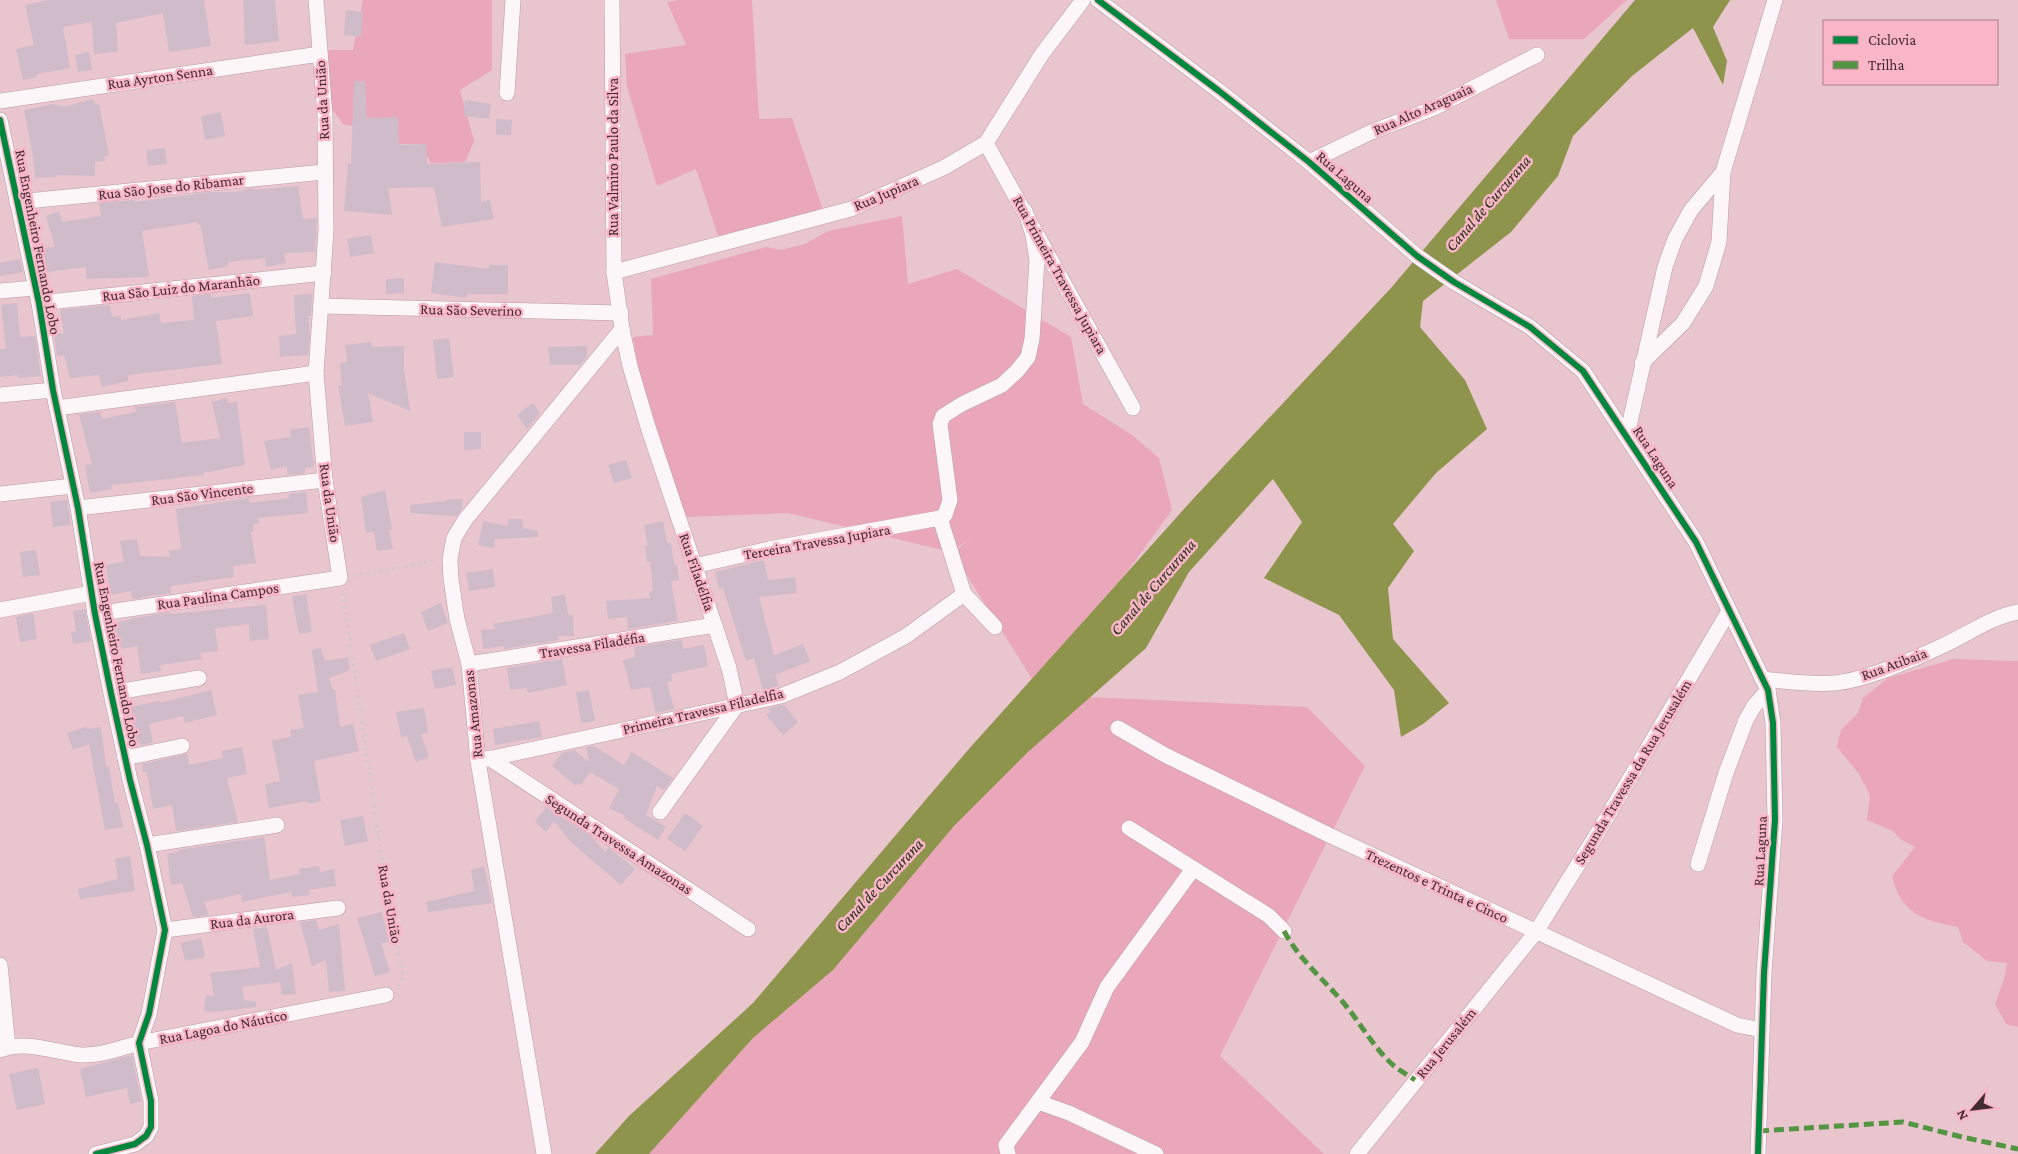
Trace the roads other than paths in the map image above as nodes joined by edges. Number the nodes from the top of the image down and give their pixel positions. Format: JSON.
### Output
{"nodes":[{"id":1,"x":316,"y":0,"type":"edge"},
{"id":2,"x":512,"y":0,"type":"edge"},
{"id":3,"x":612,"y":0,"type":"edge"},
{"id":4,"x":1083,"y":0,"type":"edge"},
{"id":5,"x":1098,"y":0,"type":"edge"},
{"id":6,"x":1774,"y":0,"type":"edge"},
{"id":7,"x":320,"y":54,"type":"junction"},
{"id":8,"x":1537,"y":56,"type":"dead end"},
{"id":9,"x":507,"y":93,"type":"dead end"},
{"id":10,"x":0,"y":101,"type":"edge"},
{"id":11,"x":0,"y":120,"type":"edge"},
{"id":12,"x":986,"y":143,"type":"junction"},
{"id":13,"x":1308,"y":162,"type":"junction"},
{"id":14,"x":324,"y":172,"type":"junction"},
{"id":15,"x":1723,"y":172,"type":"junction"},
{"id":16,"x":6,"y":181,"type":"edge"},
{"id":17,"x":17,"y":202,"type":"junction"},
{"id":18,"x":1025,"y":211,"type":"junction"},
{"id":19,"x":614,"y":272,"type":"junction"},
{"id":20,"x":324,"y":273,"type":"junction"},
{"id":21,"x":34,"y":288,"type":"junction"},
{"id":22,"x":0,"y":291,"type":"edge"},
{"id":23,"x":39,"y":303,"type":"junction"},
{"id":24,"x":321,"y":306,"type":"junction"},
{"id":25,"x":621,"y":313,"type":"junction"},
{"id":26,"x":622,"y":329,"type":"junction"},
{"id":27,"x":1642,"y":363,"type":"junction"},
{"id":28,"x":316,"y":373,"type":"junction"},
{"id":29,"x":53,"y":390,"type":"junction"},
{"id":30,"x":0,"y":395,"type":"edge"},
{"id":31,"x":57,"y":408,"type":"junction"},
{"id":32,"x":1133,"y":408,"type":"dead end"},
{"id":33,"x":1627,"y":435,"type":"junction"},
{"id":34,"x":325,"y":480,"type":"junction"},
{"id":35,"x":73,"y":486,"type":"junction"},
{"id":36,"x":0,"y":494,"type":"edge"},
{"id":37,"x":78,"y":508,"type":"junction"},
{"id":38,"x":940,"y":518,"type":"junction"},
{"id":39,"x":694,"y":566,"type":"junction"},
{"id":40,"x":340,"y":578,"type":"joint"},
{"id":41,"x":92,"y":593,"type":"junction"},
{"id":42,"x":964,"y":594,"type":"junction"},
{"id":43,"x":0,"y":610,"type":"edge"},
{"id":44,"x":1729,"y":611,"type":"junction"},
{"id":45,"x":2018,"y":612,"type":"edge"},
{"id":46,"x":95,"y":614,"type":"junction"},
{"id":47,"x":715,"y":625,"type":"junction"},
{"id":48,"x":995,"y":627,"type":"dead end"},
{"id":49,"x":469,"y":664,"type":"junction"},
{"id":50,"x":199,"y":678,"type":"dead end"},
{"id":51,"x":1765,"y":684,"type":"junction"},
{"id":52,"x":111,"y":693,"type":"junction"},
{"id":53,"x":737,"y":705,"type":"junction"},
{"id":54,"x":1118,"y":728,"type":"dead end"},
{"id":55,"x":182,"y":746,"type":"dead end"},
{"id":56,"x":125,"y":758,"type":"junction"},
{"id":57,"x":484,"y":760,"type":"junction"},
{"id":58,"x":660,"y":812,"type":"dead end"},
{"id":59,"x":277,"y":825,"type":"dead end"},
{"id":60,"x":1129,"y":828,"type":"dead end"},
{"id":61,"x":147,"y":845,"type":"junction"},
{"id":62,"x":1698,"y":864,"type":"dead end"},
{"id":63,"x":1193,"y":868,"type":"junction"},
{"id":64,"x":338,"y":908,"type":"dead end"},
{"id":65,"x":748,"y":929,"type":"dead end"},
{"id":66,"x":165,"y":930,"type":"junction"},
{"id":67,"x":1284,"y":930,"type":"dead end"},
{"id":68,"x":1536,"y":932,"type":"junction"},
{"id":69,"x":0,"y":965,"type":"edge"},
{"id":70,"x":386,"y":995,"type":"road end"},
{"id":71,"x":1762,"y":1030,"type":"junction"},
{"id":72,"x":139,"y":1043,"type":"junction"},
{"id":73,"x":4,"y":1049,"type":"edge"},
{"id":74,"x":1038,"y":1102,"type":"junction"},
{"id":75,"x":96,"y":1154,"type":"edge"},
{"id":76,"x":544,"y":1154,"type":"edge"},
{"id":77,"x":1008,"y":1154,"type":"edge"},
{"id":78,"x":1156,"y":1154,"type":"edge"},
{"id":79,"x":1357,"y":1154,"type":"edge"},
{"id":80,"x":1758,"y":1154,"type":"edge"}],
"edges":[{"from":1,"to":7,"type":"street","name":"Rua da União"},
{"from":2,"to":9,"type":"street"},
{"from":3,"to":19,"type":"street","name":"Rua Valmiro Paulo da Silva"},
{"from":4,"to":12,"type":"street","name":"Rua Jupiara"},
{"from":5,"to":13,"type":"street","name":"Rua Laguna"},
{"from":6,"to":15,"type":"street"},
{"from":7,"to":10,"type":"street","name":"Rua Ayrton Senna"},
{"from":7,"to":14,"type":"street","name":"Rua da União"},
{"from":8,"to":13,"type":"street","name":"Rua Alto Araguaia"},
{"from":11,"to":16,"type":"street","name":"Rua Engenheiro Fernando Lobo"},
{"from":12,"to":18,"type":"street","name":"Rua Primeira Travessa Jupiara"},
{"from":12,"to":19,"type":"street","name":"Rua Jupiara"},
{"from":13,"to":33,"type":"street","name":"Rua Laguna"},
{"from":14,"to":17,"type":"street","name":"Rua São Jose do Ribamar"},
{"from":14,"to":20,"type":"street","name":"Rua da União"},
{"from":15,"to":27,"type":"street"},
{"from":15,"to":27,"type":"street"},
{"from":16,"to":17,"type":"street","name":"Rua Engenheiro Fernando Lobo"},
{"from":17,"to":21,"type":"street","name":"Rua Engenheiro Fernando Lobo"},
{"from":18,"to":32,"type":"street","name":"Rua Primeira Travessa Jupiara"},
{"from":18,"to":38,"type":"street"},
{"from":19,"to":25,"type":"street","name":"Rua Valmiro Paulo da Silva"},
{"from":20,"to":23,"type":"street","name":"Rua São Luiz do Maranhão"},
{"from":20,"to":24,"type":"street","name":"Rua da União"},
{"from":21,"to":22,"type":"street"},
{"from":21,"to":23,"type":"street","name":"Rua Engenheiro Fernando Lobo"},
{"from":23,"to":29,"type":"street","name":"Rua Engenheiro Fernando Lobo"},
{"from":24,"to":25,"type":"street","name":"Rua São Severino"},
{"from":24,"to":28,"type":"street","name":"Rua da União"},
{"from":25,"to":26,"type":"street","name":"Rua Filadélfia"},
{"from":26,"to":39,"type":"street","name":"Rua Filadélfia"},
{"from":26,"to":49,"type":"street","name":"Rua Amazonas"},
{"from":27,"to":33,"type":"street"},
{"from":28,"to":31,"type":"street"},
{"from":28,"to":34,"type":"street","name":"Rua da União"},
{"from":29,"to":30,"type":"street"},
{"from":29,"to":31,"type":"street","name":"Rua Engenheiro Fernando Lobo"},
{"from":31,"to":35,"type":"street","name":"Rua Engenheiro Fernando Lobo"},
{"from":33,"to":44,"type":"street","name":"Rua Laguna"},
{"from":34,"to":37,"type":"street","name":"Rua São Vincente"},
{"from":34,"to":40,"type":"street","name":"Rua da União"},
{"from":35,"to":36,"type":"street"},
{"from":35,"to":37,"type":"street","name":"Rua Engenheiro Fernando Lobo"},
{"from":37,"to":41,"type":"street","name":"Rua Engenheiro Fernando Lobo"},
{"from":38,"to":39,"type":"street","name":"Terceira Travessa Jupiara"},
{"from":38,"to":42,"type":"street"},
{"from":39,"to":47,"type":"street","name":"Rua Filadélfia"},
{"from":40,"to":46,"type":"street","name":"Rua Paulina Campos"},
{"from":41,"to":43,"type":"street"},
{"from":41,"to":46,"type":"street","name":"Rua Engenheiro Fernando Lobo"},
{"from":42,"to":48,"type":"street"},
{"from":42,"to":53,"type":"street","name":"Primeira Travessa Filadelfia"},
{"from":44,"to":51,"type":"street","name":"Rua Laguna"},
{"from":44,"to":68,"type":"street","name":"Segunda Travessa da Rua Jerusalém"},
{"from":45,"to":51,"type":"street","name":"Rua Atibaia"},
{"from":46,"to":52,"type":"street","name":"Rua Engenheiro Fernando Lobo"},
{"from":47,"to":49,"type":"street","name":"Travessa Filadéfia"},
{"from":47,"to":53,"type":"street","name":"Rua Filadélfia"},
{"from":49,"to":57,"type":"street","name":"Rua Amazonas"},
{"from":50,"to":52,"type":"street"},
{"from":51,"to":62,"type":"street"},
{"from":51,"to":71,"type":"street","name":"Rua Laguna"},
{"from":52,"to":56,"type":"street","name":"Rua Engenheiro Fernando Lobo"},
{"from":53,"to":57,"type":"street","name":"Primeira Travessa Filadelfia"},
{"from":53,"to":58,"type":"street"},
{"from":54,"to":68,"type":"street","name":"Trezentos e Trinta e Cinco"},
{"from":55,"to":56,"type":"street"},
{"from":56,"to":61,"type":"street","name":"Rua Engenheiro Fernando Lobo"},
{"from":57,"to":65,"type":"street","name":"Segunda Travessa Amazonas"},
{"from":57,"to":76,"type":"street","name":"Rua Amazonas"},
{"from":59,"to":61,"type":"street"},
{"from":60,"to":63,"type":"street"},
{"from":61,"to":66,"type":"street","name":"Rua Engenheiro Fernando Lobo"},
{"from":63,"to":67,"type":"street"},
{"from":63,"to":74,"type":"street"},
{"from":64,"to":66,"type":"street","name":"Rua da Aurora"},
{"from":66,"to":72,"type":"street","name":"Rua Engenheiro Fernando Lobo"},
{"from":68,"to":71,"type":"street","name":"Trezentos e Trinta e Cinco"},
{"from":68,"to":79,"type":"street","name":"Rua Jerusalém"},
{"from":69,"to":73,"type":"street"},
{"from":70,"to":72,"type":"street","name":"Rua Lagoa do Náutico"},
{"from":71,"to":80,"type":"street","name":"Rua Laguna"},
{"from":72,"to":73,"type":"street","name":"Rua Lagoa do Náutico"},
{"from":72,"to":75,"type":"street"},
{"from":74,"to":77,"type":"street"},
{"from":74,"to":78,"type":"street"}]}
